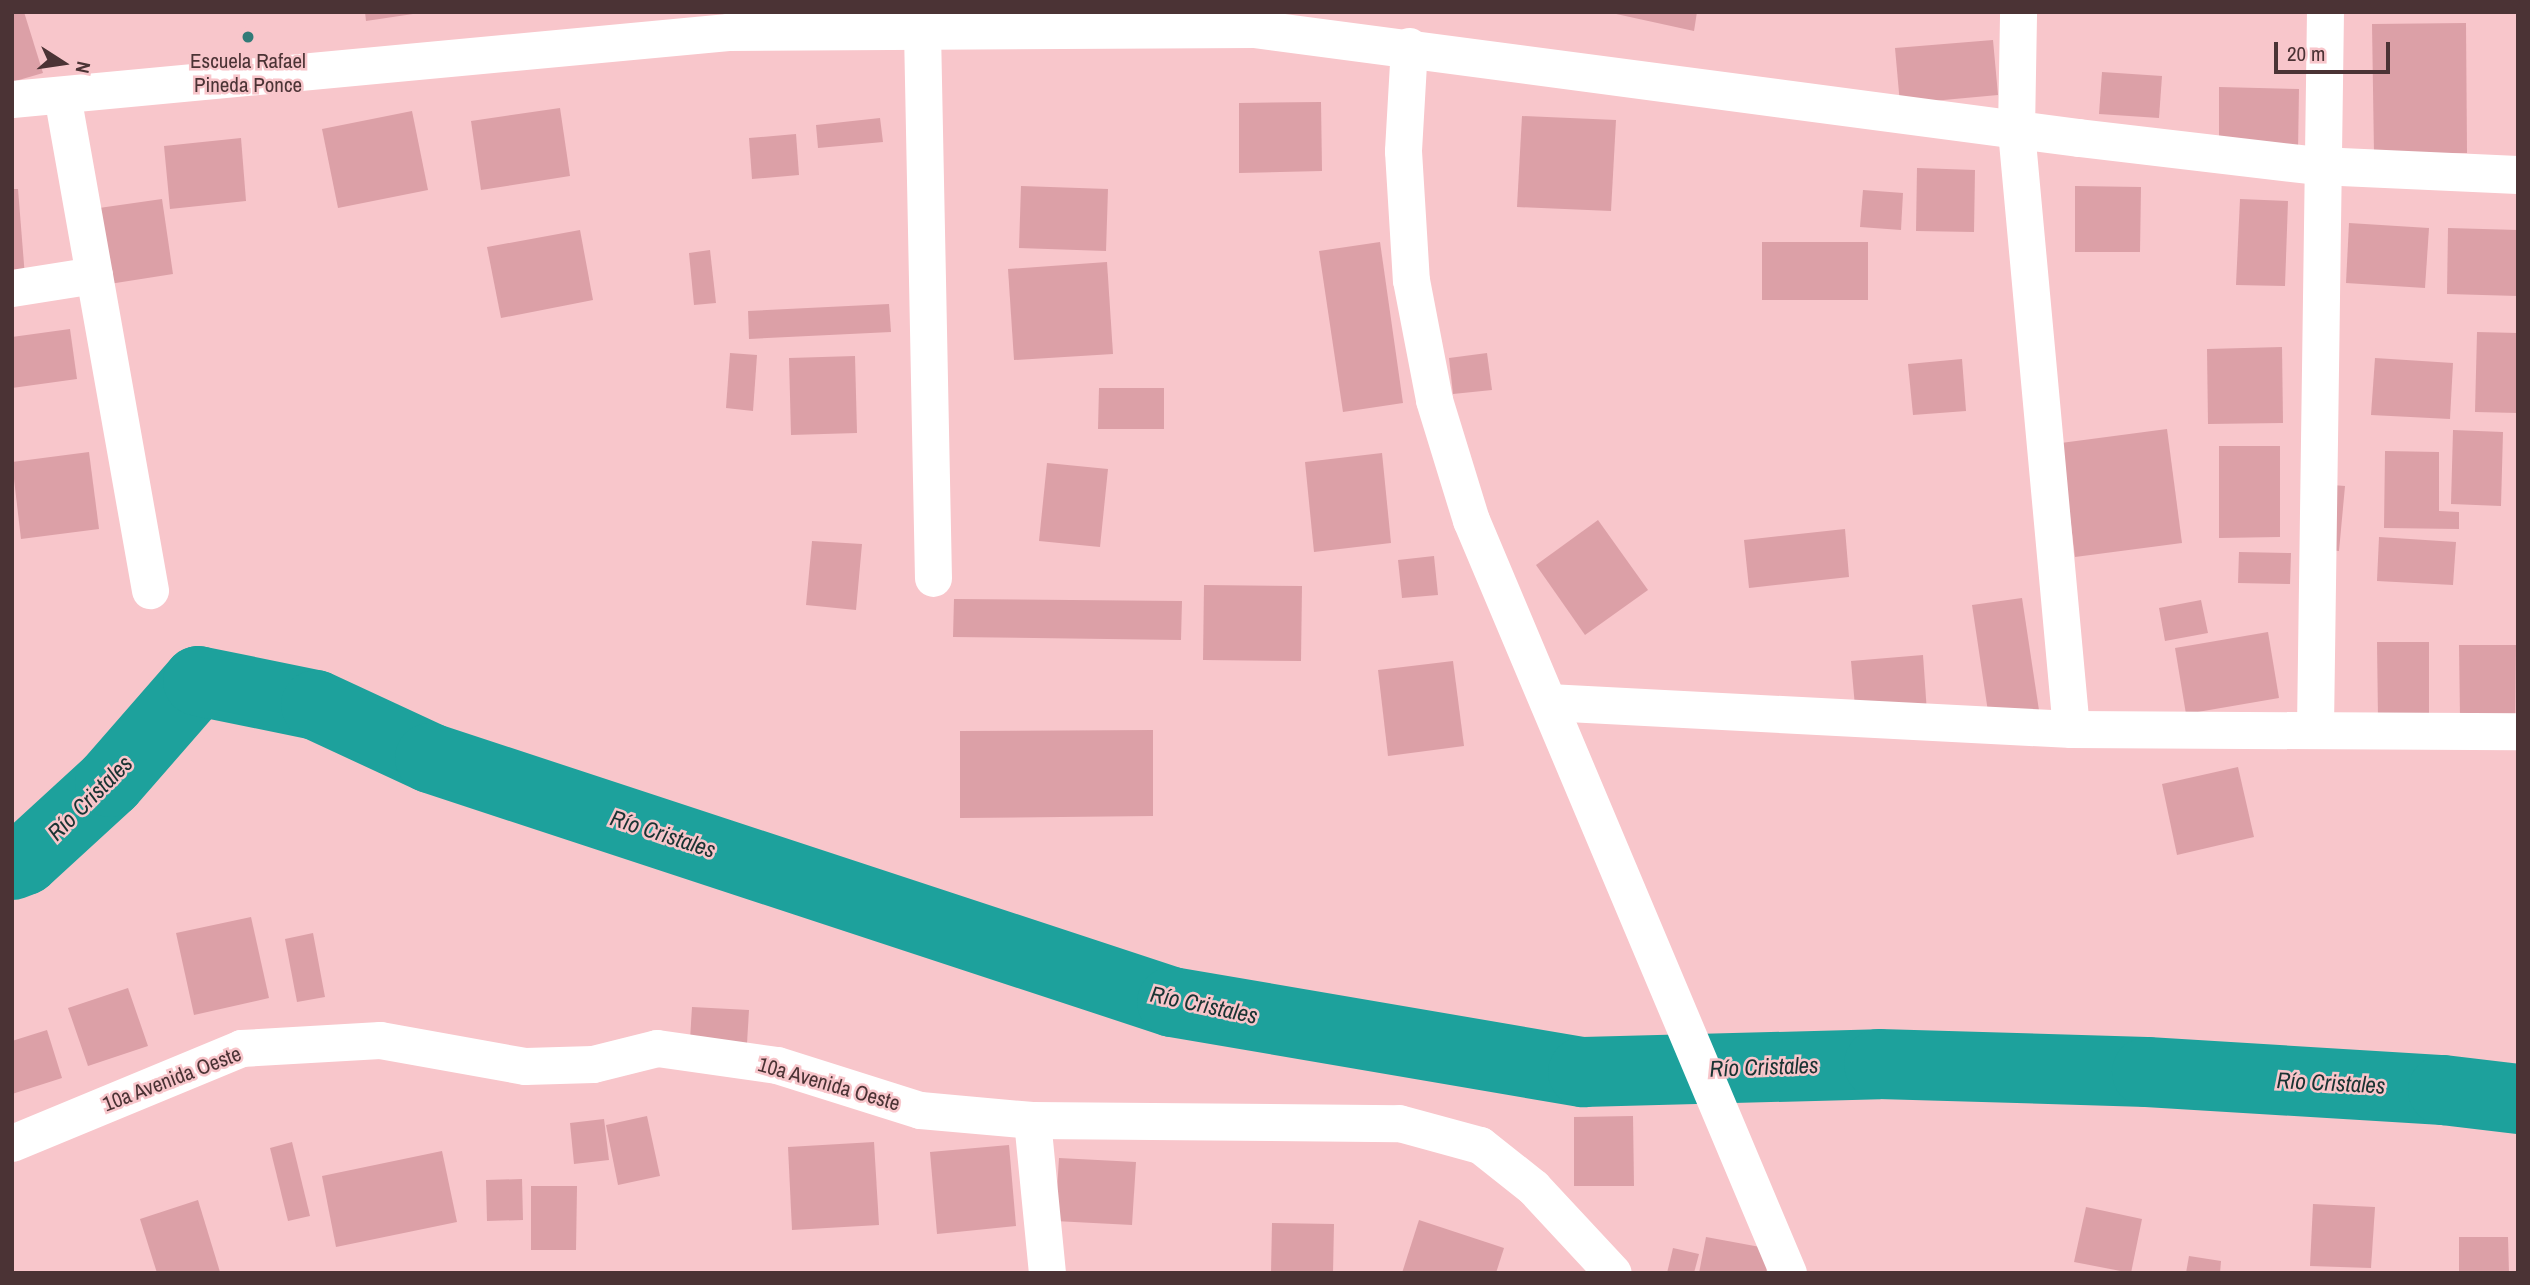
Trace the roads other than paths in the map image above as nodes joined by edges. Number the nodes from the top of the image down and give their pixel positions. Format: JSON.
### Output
{"nodes":[{"id":1,"x":2018,"y":12,"type":"edge"},
{"id":2,"x":2325,"y":12,"type":"edge"},
{"id":3,"x":1255,"y":20,"type":"edge"},
{"id":4,"x":922,"y":31,"type":"junction"},
{"id":5,"x":1409,"y":46,"type":"junction"},
{"id":6,"x":62,"y":95,"type":"junction"},
{"id":7,"x":12,"y":99,"type":"edge"},
{"id":8,"x":2017,"y":130,"type":"junction"},
{"id":9,"x":2319,"y":166,"type":"junction"},
{"id":10,"x":2518,"y":175,"type":"edge"},
{"id":11,"x":94,"y":275,"type":"junction"},
{"id":12,"x":12,"y":288,"type":"edge"},
{"id":13,"x":933,"y":578,"type":"dead end"},
{"id":14,"x":150,"y":590,"type":"dead end"},
{"id":15,"x":1548,"y":702,"type":"junction"},
{"id":16,"x":2315,"y":727,"type":"junction"},
{"id":17,"x":2071,"y":729,"type":"junction"},
{"id":18,"x":2518,"y":731,"type":"edge"},
{"id":19,"x":1032,"y":1119,"type":"junction"},
{"id":20,"x":12,"y":1143,"type":"edge"},
{"id":21,"x":1046,"y":1273,"type":"edge"},
{"id":22,"x":1613,"y":1273,"type":"edge"},
{"id":23,"x":1788,"y":1273,"type":"edge"}],
"edges":[{"from":1,"to":8,"type":"street"},
{"from":2,"to":9,"type":"street"},
{"from":3,"to":4,"type":"street"},
{"from":3,"to":5,"type":"street"},
{"from":4,"to":6,"type":"street"},
{"from":4,"to":13,"type":"street"},
{"from":5,"to":8,"type":"street"},
{"from":5,"to":15,"type":"street"},
{"from":6,"to":7,"type":"street"},
{"from":6,"to":11,"type":"street"},
{"from":8,"to":9,"type":"street"},
{"from":8,"to":17,"type":"street"},
{"from":9,"to":10,"type":"street"},
{"from":9,"to":16,"type":"street"},
{"from":11,"to":12,"type":"street"},
{"from":11,"to":14,"type":"street"},
{"from":15,"to":17,"type":"street"},
{"from":15,"to":23,"type":"street"},
{"from":16,"to":17,"type":"street"},
{"from":16,"to":18,"type":"street"},
{"from":19,"to":20,"type":"street","name":"10a Avenida Oeste"},
{"from":19,"to":21,"type":"street"},
{"from":19,"to":22,"type":"street","name":"10a Avenida Oeste"}]}
